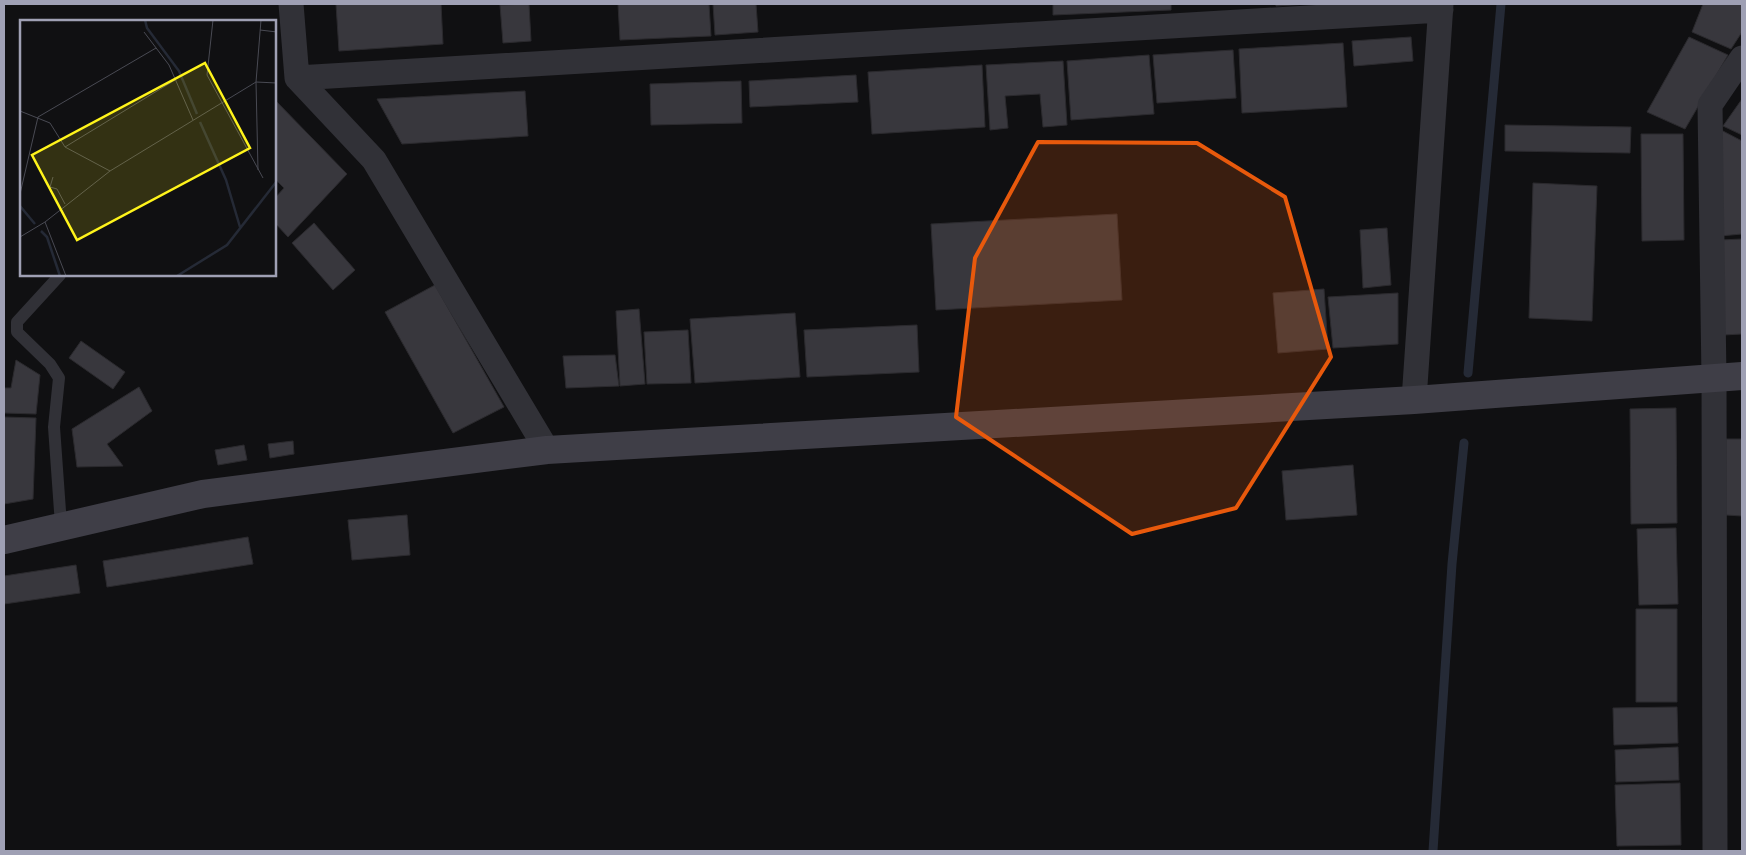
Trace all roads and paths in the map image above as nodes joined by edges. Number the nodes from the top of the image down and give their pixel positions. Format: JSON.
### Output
{"nodes":[{"id":1,"x":291,"y":4,"type":"edge"},
{"id":2,"x":1441,"y":7,"type":"edge"},
{"id":3,"x":1742,"y":58,"type":"edge"},
{"id":4,"x":297,"y":78,"type":"junction"},
{"id":5,"x":59,"y":276,"type":"edge"},
{"id":6,"x":1742,"y":376,"type":"edge"},
{"id":7,"x":1714,"y":378,"type":"junction"},
{"id":8,"x":1414,"y":400,"type":"junction"},
{"id":9,"x":547,"y":450,"type":"junction"},
{"id":10,"x":61,"y":525,"type":"junction"},
{"id":11,"x":4,"y":540,"type":"edge"},
{"id":12,"x":1715,"y":851,"type":"edge"}],
"edges":[{"from":1,"to":4,"type":"street"},
{"from":2,"to":4,"type":"street"},
{"from":2,"to":8,"type":"street"},
{"from":3,"to":7,"type":"street"},
{"from":4,"to":9,"type":"street"},
{"from":5,"to":10,"type":"lane"},
{"from":6,"to":7,"type":"main road"},
{"from":7,"to":8,"type":"main road"},
{"from":7,"to":12,"type":"street"},
{"from":8,"to":9,"type":"main road"},
{"from":9,"to":10,"type":"main road"},
{"from":10,"to":11,"type":"main road"}]}
